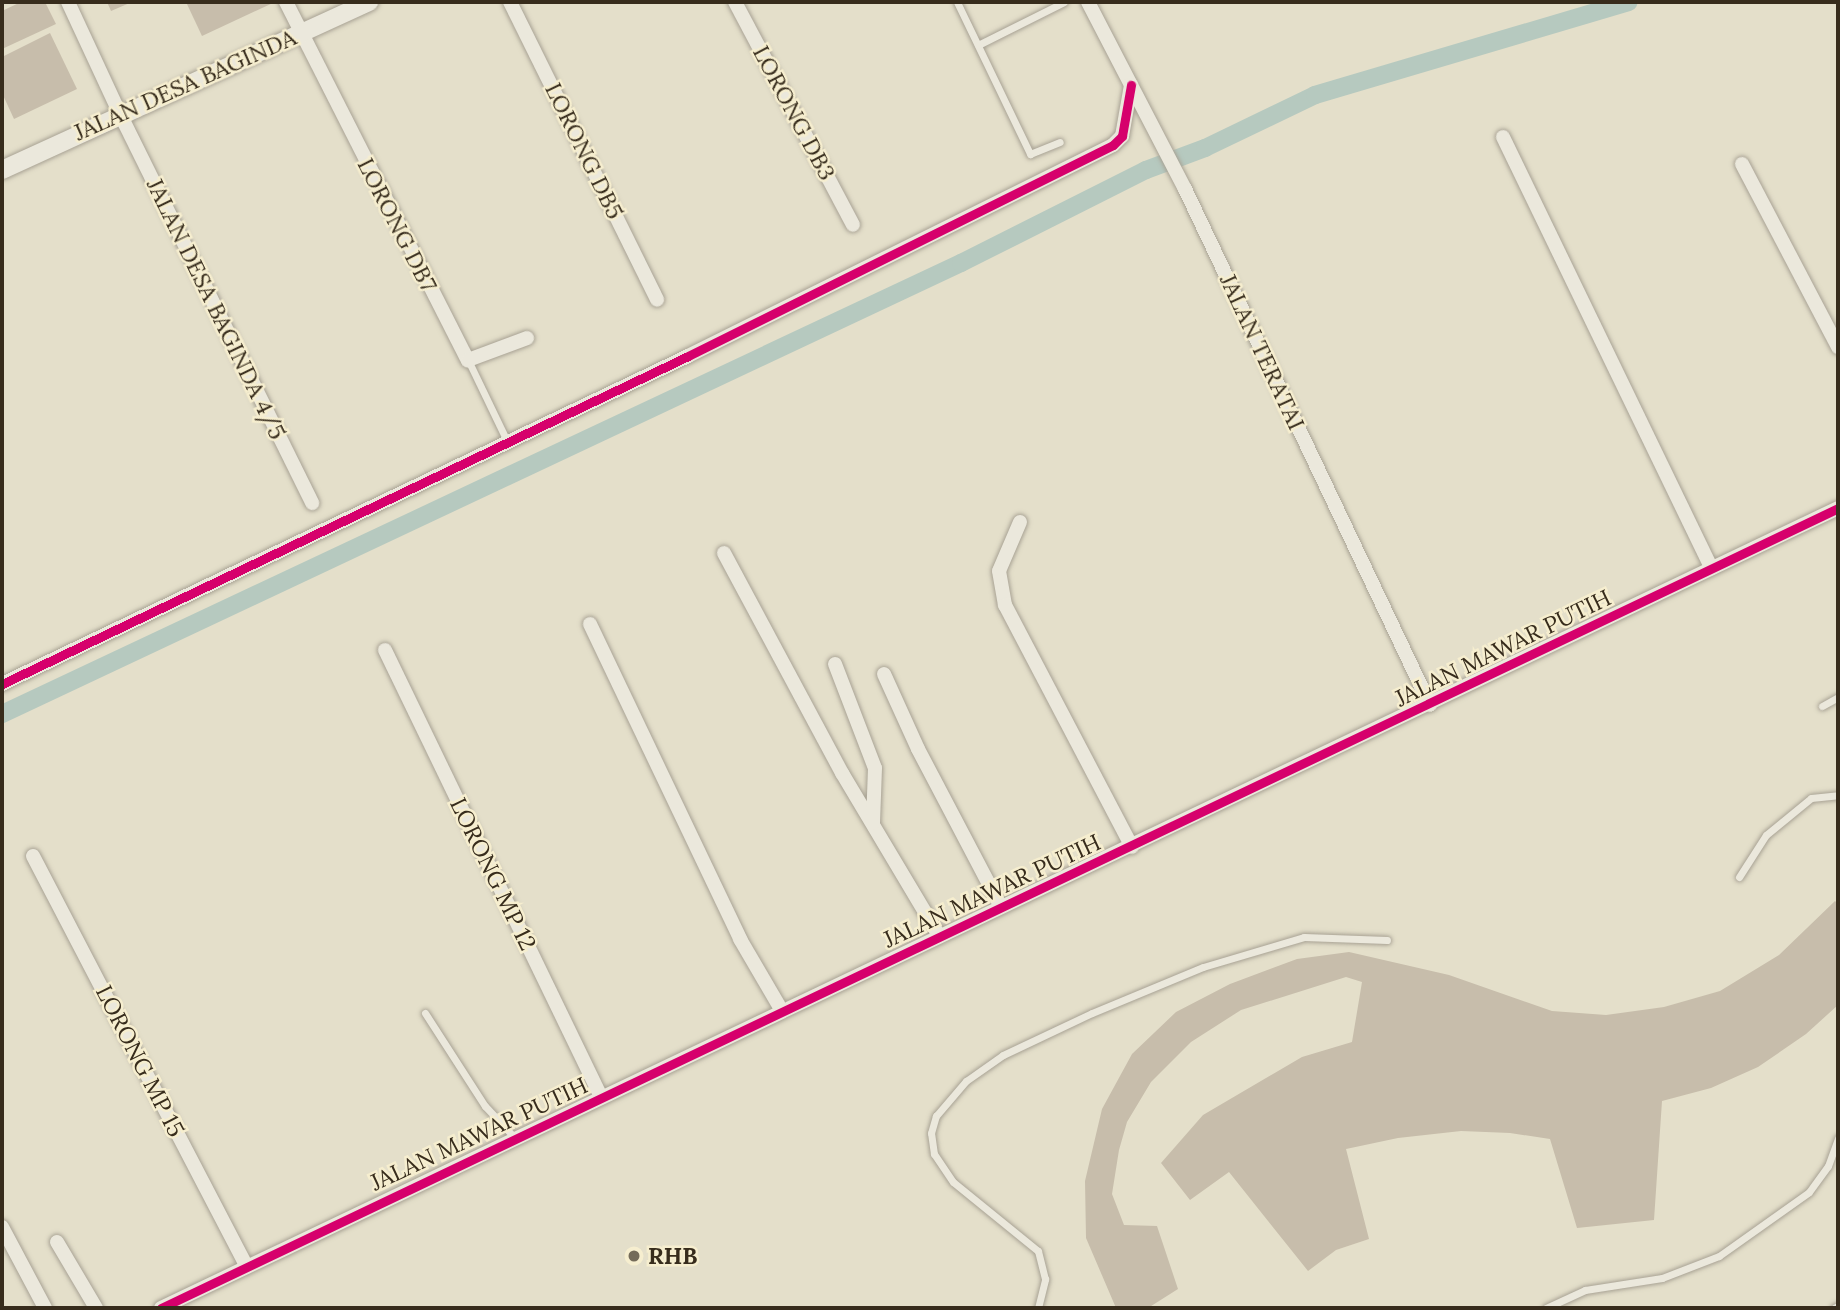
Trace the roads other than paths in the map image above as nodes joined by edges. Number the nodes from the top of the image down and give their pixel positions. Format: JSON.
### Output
{"nodes":[{"id":1,"x":68,"y":2,"type":"edge"},
{"id":2,"x":286,"y":2,"type":"edge"},
{"id":3,"x":369,"y":2,"type":"edge"},
{"id":4,"x":510,"y":2,"type":"edge"},
{"id":5,"x":735,"y":2,"type":"edge"},
{"id":6,"x":957,"y":2,"type":"edge"},
{"id":7,"x":1063,"y":2,"type":"edge"},
{"id":8,"x":1088,"y":2,"type":"edge"},
{"id":9,"x":301,"y":33,"type":"junction"},
{"id":10,"x":978,"y":45,"type":"junction"},
{"id":11,"x":1131,"y":85,"type":"junction"},
{"id":12,"x":120,"y":114,"type":"junction"},
{"id":13,"x":1503,"y":137,"type":"dead end"},
{"id":14,"x":1060,"y":142,"type":"dead end"},
{"id":15,"x":1742,"y":164,"type":"dead end"},
{"id":16,"x":2,"y":170,"type":"edge"},
{"id":17,"x":853,"y":225,"type":"dead end"},
{"id":18,"x":657,"y":300,"type":"dead end"},
{"id":19,"x":527,"y":338,"type":"dead end"},
{"id":20,"x":1838,"y":347,"type":"edge"},
{"id":21,"x":468,"y":360,"type":"junction"},
{"id":22,"x":507,"y":441,"type":"junction"},
{"id":23,"x":312,"y":503,"type":"dead end"},
{"id":24,"x":1838,"y":508,"type":"edge"},
{"id":25,"x":1020,"y":522,"type":"dead end"},
{"id":26,"x":724,"y":553,"type":"dead end"},
{"id":27,"x":1712,"y":568,"type":"junction"},
{"id":28,"x":590,"y":624,"type":"dead end"},
{"id":29,"x":384,"y":650,"type":"dead end"},
{"id":30,"x":835,"y":664,"type":"dead end"},
{"id":31,"x":884,"y":674,"type":"dead end"},
{"id":32,"x":2,"y":684,"type":"edge"},
{"id":33,"x":1838,"y":696,"type":"edge"},
{"id":34,"x":1430,"y":705,"type":"junction"},
{"id":35,"x":1822,"y":706,"type":"dead end"},
{"id":36,"x":1838,"y":795,"type":"edge"},
{"id":37,"x":873,"y":825,"type":"junction"},
{"id":38,"x":1132,"y":847,"type":"junction"},
{"id":39,"x":33,"y":856,"type":"dead end"},
{"id":40,"x":1739,"y":877,"type":"dead end"},
{"id":41,"x":1001,"y":907,"type":"junction"},
{"id":42,"x":939,"y":936,"type":"junction"},
{"id":43,"x":1387,"y":940,"type":"dead end"},
{"id":44,"x":782,"y":1011,"type":"junction"},
{"id":45,"x":425,"y":1013,"type":"dead end"},
{"id":46,"x":601,"y":1097,"type":"junction"},
{"id":47,"x":515,"y":1138,"type":"junction"},
{"id":48,"x":1838,"y":1138,"type":"edge"},
{"id":49,"x":2,"y":1227,"type":"edge"},
{"id":50,"x":57,"y":1242,"type":"dead end"},
{"id":51,"x":247,"y":1267,"type":"junction"},
{"id":52,"x":45,"y":1308,"type":"edge"},
{"id":53,"x":96,"y":1308,"type":"edge"},
{"id":54,"x":161,"y":1308,"type":"edge"},
{"id":55,"x":1038,"y":1308,"type":"edge"},
{"id":56,"x":1546,"y":1308,"type":"edge"}],
"edges":[{"from":1,"to":12,"type":"street","name":"JALAN DESA BAGINDA 4/5"},
{"from":2,"to":9,"type":"street","name":"LORONG DB7"},
{"from":3,"to":9,"type":"street","name":"JALAN DESA BAGINDA"},
{"from":4,"to":18,"type":"street","name":"LORONG DB5"},
{"from":5,"to":17,"type":"street","name":"LORONG DB3"},
{"from":6,"to":10,"type":"lane"},
{"from":7,"to":10,"type":"lane"},
{"from":8,"to":11,"type":"street","name":"JALAN TERATAI"},
{"from":9,"to":12,"type":"street","name":"JALAN DESA BAGINDA"},
{"from":9,"to":21,"type":"street","name":"LORONG DB7"},
{"from":10,"to":14,"type":"lane"},
{"from":11,"to":22,"type":"street"},
{"from":11,"to":34,"type":"street","name":"JALAN TERATAI"},
{"from":12,"to":16,"type":"street","name":"JALAN DESA BAGINDA"},
{"from":12,"to":23,"type":"street","name":"JALAN DESA BAGINDA 4/5"},
{"from":13,"to":27,"type":"street"},
{"from":15,"to":20,"type":"street"},
{"from":19,"to":21,"type":"street"},
{"from":21,"to":22,"type":"lane"},
{"from":22,"to":32,"type":"street"},
{"from":24,"to":27,"type":"street","name":"JALAN MAWAR PUTIH"},
{"from":25,"to":38,"type":"street"},
{"from":26,"to":37,"type":"street"},
{"from":27,"to":34,"type":"street","name":"JALAN MAWAR PUTIH"},
{"from":28,"to":44,"type":"street"},
{"from":29,"to":46,"type":"street","name":"LORONG MP 12"},
{"from":30,"to":37,"type":"street"},
{"from":31,"to":41,"type":"street"},
{"from":33,"to":35,"type":"lane"},
{"from":34,"to":38,"type":"street","name":"JALAN MAWAR PUTIH"},
{"from":36,"to":40,"type":"lane"},
{"from":37,"to":42,"type":"street"},
{"from":38,"to":41,"type":"street","name":"JALAN MAWAR PUTIH"},
{"from":39,"to":51,"type":"street","name":"LORONG MP 15"},
{"from":41,"to":42,"type":"street","name":"JALAN MAWAR PUTIH"},
{"from":42,"to":44,"type":"street","name":"JALAN MAWAR PUTIH"},
{"from":43,"to":55,"type":"lane"},
{"from":44,"to":46,"type":"street","name":"JALAN MAWAR PUTIH"},
{"from":45,"to":47,"type":"lane"},
{"from":46,"to":47,"type":"street","name":"JALAN MAWAR PUTIH"},
{"from":47,"to":51,"type":"street","name":"JALAN MAWAR PUTIH"},
{"from":48,"to":56,"type":"lane"},
{"from":49,"to":52,"type":"street"},
{"from":50,"to":53,"type":"street"},
{"from":51,"to":54,"type":"street","name":"JALAN MAWAR PUTIH"}]}
